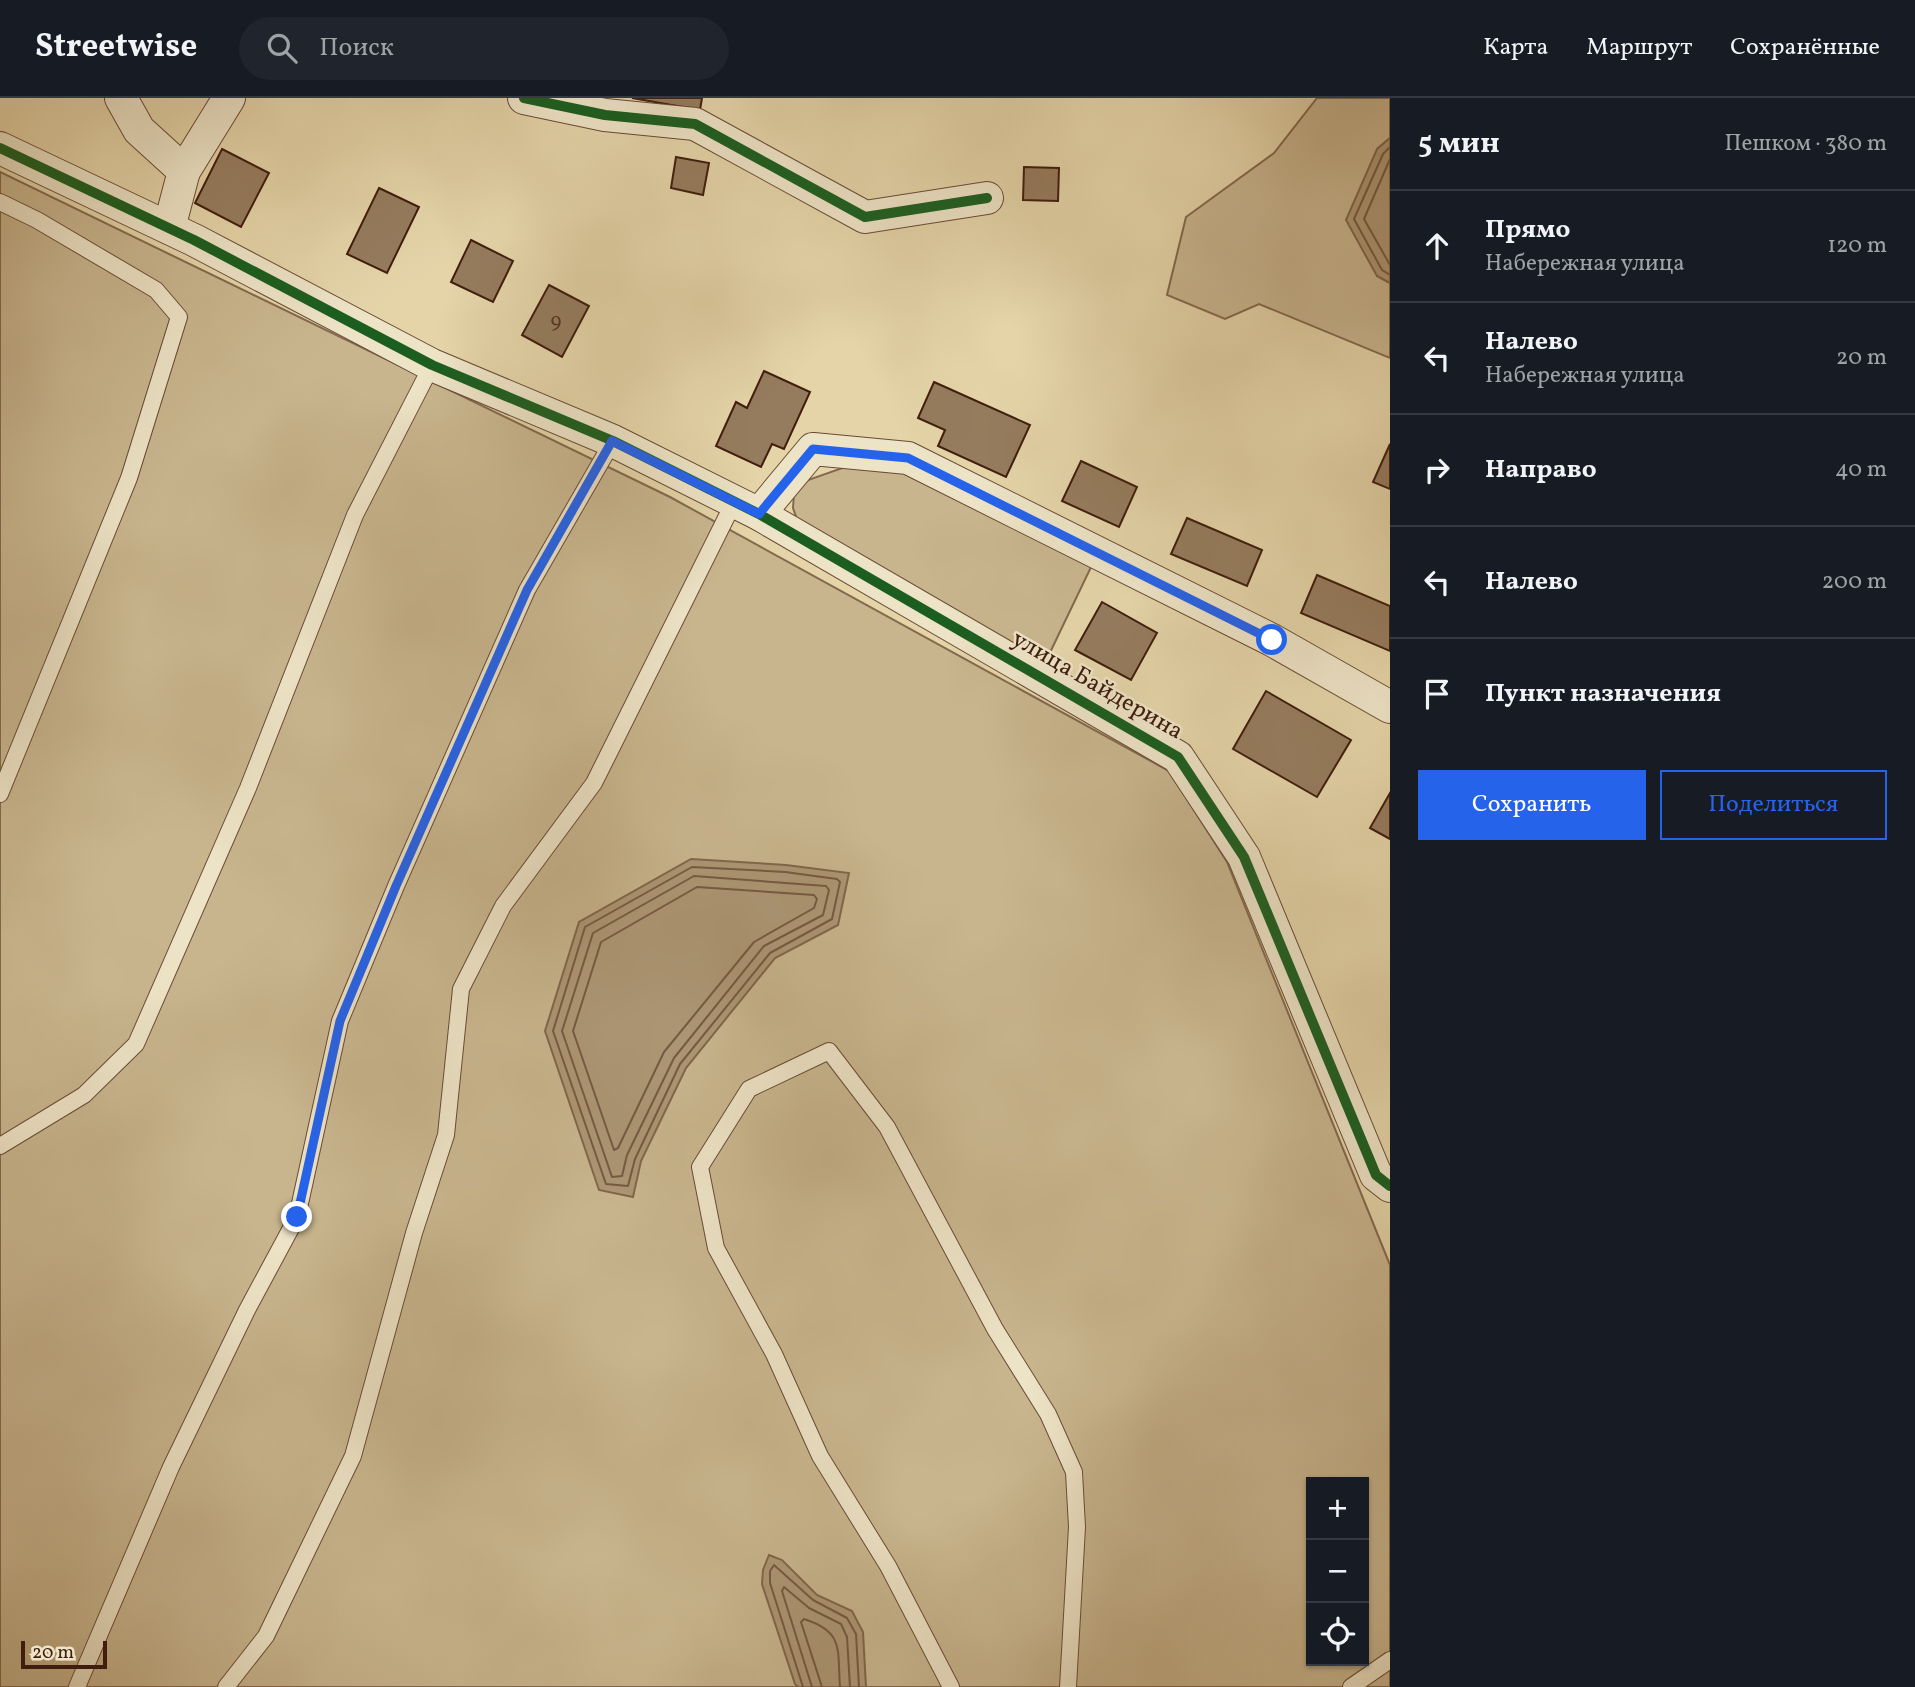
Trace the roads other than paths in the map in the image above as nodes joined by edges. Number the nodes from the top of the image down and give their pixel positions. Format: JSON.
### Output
{"nodes":[{"id":1,"x":121,"y":98,"type":"edge"},
{"id":2,"x":229,"y":98,"type":"edge"},
{"id":3,"x":524,"y":98,"type":"edge"},
{"id":4,"x":0,"y":148,"type":"edge"},
{"id":5,"x":184,"y":171,"type":"junction"},
{"id":6,"x":987,"y":198,"type":"dead end"},
{"id":7,"x":0,"y":202,"type":"edge"},
{"id":8,"x":169,"y":228,"type":"junction"},
{"id":9,"x":432,"y":365,"type":"junction"},
{"id":10,"x":612,"y":441,"type":"junction"},
{"id":11,"x":746,"y":508,"type":"junction"},
{"id":12,"x":1390,"y":708,"type":"edge"},
{"id":13,"x":0,"y":794,"type":"edge"},
{"id":14,"x":0,"y":1146,"type":"edge"},
{"id":15,"x":1390,"y":1186,"type":"edge"},
{"id":16,"x":1390,"y":1660,"type":"edge"},
{"id":17,"x":235,"y":1684,"type":"edge"},
{"id":18,"x":77,"y":1687,"type":"edge"},
{"id":19,"x":951,"y":1687,"type":"edge"},
{"id":20,"x":1068,"y":1687,"type":"edge"},
{"id":21,"x":1351,"y":1687,"type":"edge"}],
"edges":[{"from":1,"to":5,"type":"street"},
{"from":2,"to":5,"type":"street"},
{"from":3,"to":6,"type":"street"},
{"from":4,"to":8,"type":"street","name":"улица Байдерина"},
{"from":5,"to":8,"type":"street"},
{"from":7,"to":13,"type":"lane"},
{"from":8,"to":9,"type":"street","name":"улица Байдерина"},
{"from":9,"to":10,"type":"street","name":"улица Байдерина"},
{"from":9,"to":14,"type":"lane"},
{"from":10,"to":11,"type":"street","name":"улица Байдерина"},
{"from":10,"to":18,"type":"lane"},
{"from":11,"to":12,"type":"street"},
{"from":11,"to":15,"type":"street","name":"улица Байдерина"},
{"from":11,"to":17,"type":"lane"},
{"from":16,"to":21,"type":"lane"},
{"from":19,"to":20,"type":"lane"}]}
